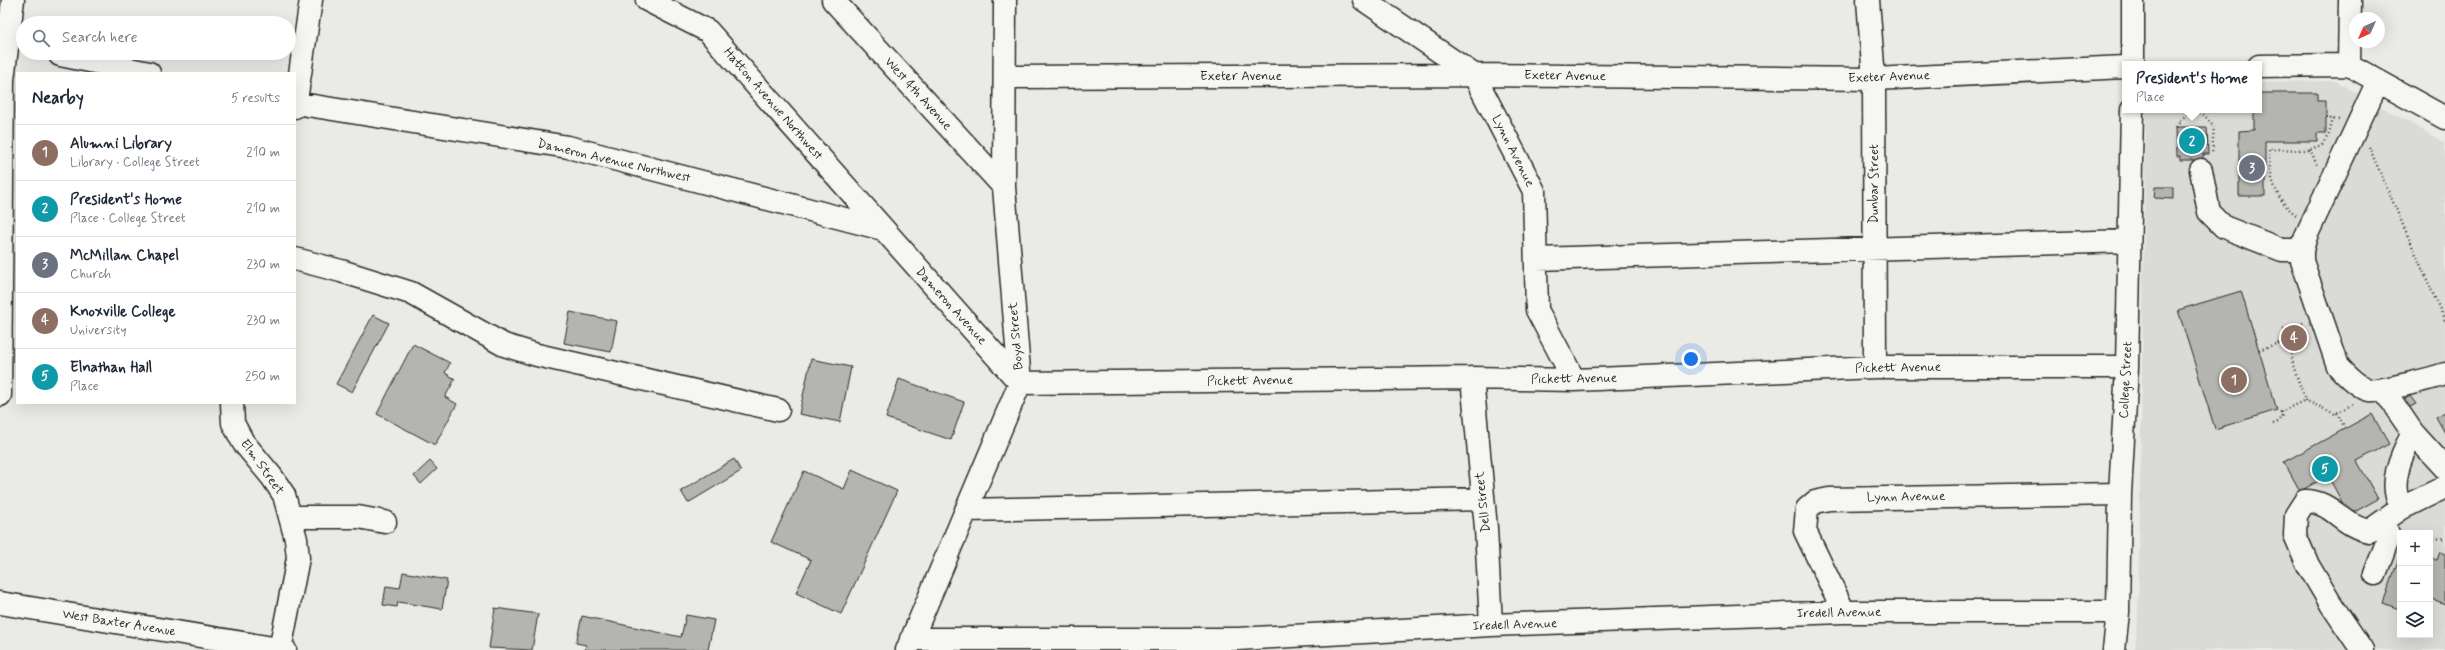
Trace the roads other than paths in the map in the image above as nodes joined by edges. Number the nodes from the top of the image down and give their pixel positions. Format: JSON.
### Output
{"nodes":[{"id":1,"x":13,"y":0,"type":"edge"},
{"id":2,"x":311,"y":0,"type":"edge"},
{"id":3,"x":647,"y":0,"type":"edge"},
{"id":4,"x":833,"y":0,"type":"edge"},
{"id":5,"x":1005,"y":0,"type":"edge"},
{"id":6,"x":1364,"y":0,"type":"edge"},
{"id":7,"x":1868,"y":0,"type":"edge"},
{"id":8,"x":2133,"y":0,"type":"edge"},
{"id":9,"x":2350,"y":0,"type":"edge"},
{"id":10,"x":85,"y":60,"type":"edge"},
{"id":11,"x":2133,"y":61,"type":"edge"},
{"id":12,"x":2349,"y":65,"type":"junction"},
{"id":13,"x":2262,"y":66,"type":"edge"},
{"id":14,"x":2122,"y":67,"type":"edge"},
{"id":15,"x":144,"y":72,"type":"edge"},
{"id":16,"x":1474,"y":75,"type":"junction"},
{"id":17,"x":1006,"y":77,"type":"junction"},
{"id":18,"x":1874,"y":79,"type":"junction"},
{"id":19,"x":2378,"y":81,"type":"junction"},
{"id":20,"x":296,"y":98,"type":"edge"},
{"id":21,"x":296,"y":104,"type":"edge"},
{"id":22,"x":2132,"y":113,"type":"edge"},
{"id":23,"x":2445,"y":118,"type":"edge"},
{"id":24,"x":2201,"y":170,"type":"road end"},
{"id":25,"x":1004,"y":187,"type":"junction"},
{"id":26,"x":883,"y":229,"type":"junction"},
{"id":27,"x":2129,"y":241,"type":"junction"},
{"id":28,"x":1875,"y":249,"type":"junction"},
{"id":29,"x":2302,"y":250,"type":"junction"},
{"id":30,"x":296,"y":259,"type":"edge"},
{"id":31,"x":1536,"y":259,"type":"junction"},
{"id":32,"x":1875,"y":367,"type":"junction"},
{"id":33,"x":2127,"y":367,"type":"junction"},
{"id":34,"x":2445,"y":374,"type":"edge"},
{"id":35,"x":1472,"y":378,"type":"junction"},
{"id":36,"x":1574,"y":380,"type":"junction"},
{"id":37,"x":1020,"y":383,"type":"junction"},
{"id":38,"x":2376,"y":389,"type":"junction"},
{"id":39,"x":0,"y":395,"type":"edge"},
{"id":40,"x":232,"y":404,"type":"edge"},
{"id":41,"x":778,"y":410,"type":"dead end"},
{"id":42,"x":2413,"y":433,"type":"junction"},
{"id":43,"x":2445,"y":468,"type":"edge"},
{"id":44,"x":2445,"y":487,"type":"edge"},
{"id":45,"x":2120,"y":494,"type":"junction"},
{"id":46,"x":1483,"y":499,"type":"junction"},
{"id":47,"x":2402,"y":508,"type":"junction"},
{"id":48,"x":966,"y":510,"type":"junction"},
{"id":49,"x":291,"y":518,"type":"junction"},
{"id":50,"x":2384,"y":521,"type":"junction"},
{"id":51,"x":385,"y":522,"type":"dead end"},
{"id":52,"x":2375,"y":574,"type":"dead end"},
{"id":53,"x":0,"y":603,"type":"edge"},
{"id":54,"x":1844,"y":612,"type":"junction"},
{"id":55,"x":2118,"y":612,"type":"junction"},
{"id":56,"x":1491,"y":625,"type":"junction"},
{"id":57,"x":1238,"y":644,"type":"edge"},
{"id":58,"x":909,"y":645,"type":"edge"},
{"id":59,"x":282,"y":650,"type":"edge"},
{"id":60,"x":2114,"y":650,"type":"edge"},
{"id":61,"x":2362,"y":650,"type":"edge"}],
"edges":[{"from":1,"to":39,"type":"main road"},
{"from":2,"to":20,"type":"main road"},
{"from":3,"to":26,"type":"main road","name":"Hatton Avenue Northwest"},
{"from":4,"to":25,"type":"main road","name":"West 4th Avenue"},
{"from":5,"to":17,"type":"main road","name":"Boyd Street"},
{"from":6,"to":16,"type":"main road","name":"Lynn Avenue"},
{"from":7,"to":18,"type":"main road","name":"Dunbar Street"},
{"from":8,"to":11,"type":"main road"},
{"from":9,"to":12,"type":"main road"},
{"from":10,"to":15,"type":"main road"},
{"from":12,"to":13,"type":"main road"},
{"from":12,"to":19,"type":"main road"},
{"from":14,"to":18,"type":"main road","name":"Exeter Avenue"},
{"from":16,"to":17,"type":"main road","name":"Exeter Avenue"},
{"from":16,"to":18,"type":"main road","name":"Exeter Avenue"},
{"from":16,"to":31,"type":"main road","name":"Lynn Avenue"},
{"from":17,"to":25,"type":"main road","name":"Boyd Street"},
{"from":18,"to":28,"type":"main road","name":"Dunbar Street"},
{"from":19,"to":23,"type":"main road"},
{"from":19,"to":29,"type":"main road"},
{"from":21,"to":26,"type":"main road","name":"Dameron Avenue Northwest"},
{"from":22,"to":27,"type":"main road","name":"College Street"},
{"from":24,"to":29,"type":"main road"},
{"from":25,"to":37,"type":"main road","name":"Boyd Street"},
{"from":26,"to":37,"type":"main road","name":"Dameron Avenue"},
{"from":27,"to":28,"type":"main road"},
{"from":27,"to":33,"type":"main road","name":"College Street"},
{"from":28,"to":31,"type":"main road"},
{"from":28,"to":32,"type":"main road","name":"Dunbar Street"},
{"from":29,"to":38,"type":"main road"},
{"from":30,"to":41,"type":"main road"},
{"from":31,"to":36,"type":"main road","name":"Lynn Avenue"},
{"from":32,"to":33,"type":"main road","name":"Pickett Avenue"},
{"from":32,"to":36,"type":"main road","name":"Pickett Avenue"},
{"from":33,"to":45,"type":"main road","name":"College Street"},
{"from":34,"to":38,"type":"main road"},
{"from":35,"to":36,"type":"main road","name":"Pickett Avenue"},
{"from":35,"to":37,"type":"main road","name":"Pickett Avenue"},
{"from":35,"to":46,"type":"main road","name":"Dell Street"},
{"from":37,"to":48,"type":"main road","name":"Boyd Street"},
{"from":38,"to":42,"type":"main road"},
{"from":40,"to":49,"type":"main road","name":"Elm Street"},
{"from":42,"to":43,"type":"main road"},
{"from":42,"to":47,"type":"main road"},
{"from":44,"to":47,"type":"main road"},
{"from":45,"to":54,"type":"main road","name":"Lynn Avenue"},
{"from":45,"to":55,"type":"main road","name":"College Street"},
{"from":46,"to":48,"type":"main road"},
{"from":46,"to":56,"type":"main road","name":"Dell Street"},
{"from":47,"to":50,"type":"main road"},
{"from":48,"to":58,"type":"main road","name":"Boyd Street"},
{"from":49,"to":51,"type":"main road"},
{"from":49,"to":59,"type":"main road","name":"Elm Street"},
{"from":50,"to":52,"type":"main road"},
{"from":50,"to":61,"type":"main road"},
{"from":53,"to":59,"type":"main road","name":"West Baxter Avenue"},
{"from":54,"to":55,"type":"main road","name":"Iredell Avenue"},
{"from":54,"to":56,"type":"main road","name":"Iredell Avenue"},
{"from":55,"to":60,"type":"main road","name":"College Street"},
{"from":56,"to":57,"type":"main road","name":"Iredell Avenue"},
{"from":57,"to":58,"type":"main road","name":"Iredell Avenue"}]}
